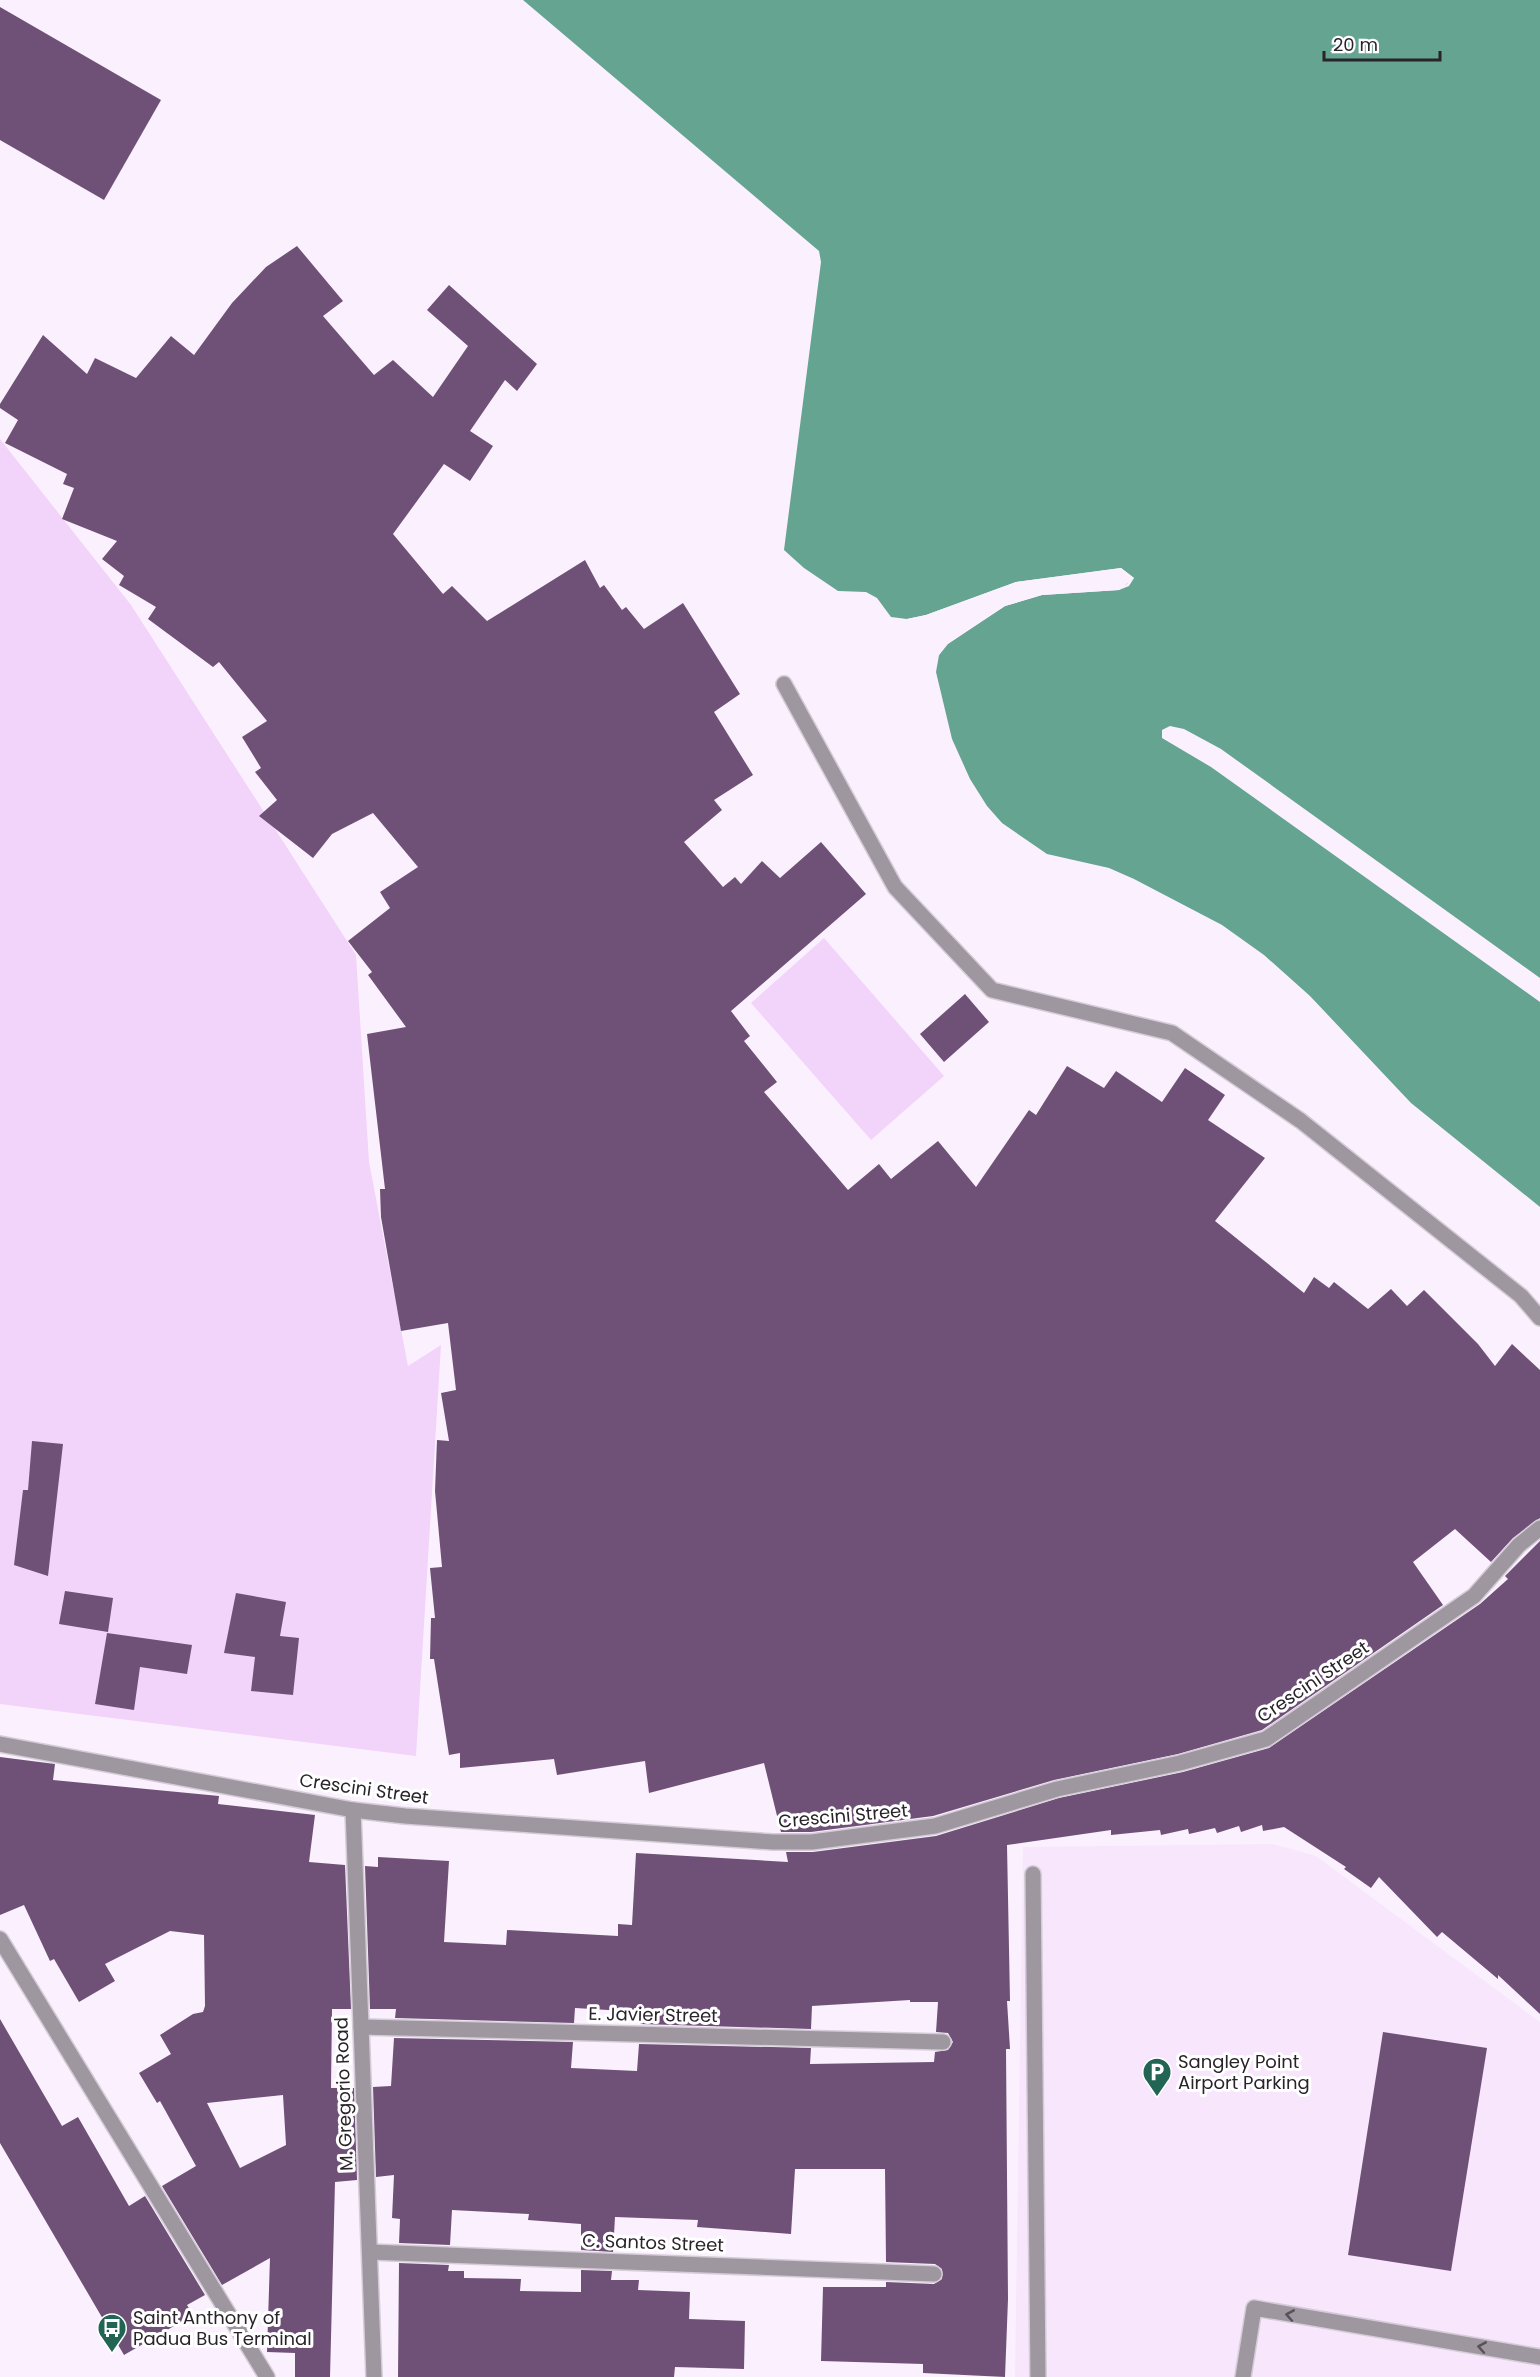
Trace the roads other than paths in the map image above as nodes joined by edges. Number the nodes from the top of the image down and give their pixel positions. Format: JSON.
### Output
{"nodes":[{"id":1,"x":784,"y":684,"type":"dead end"},
{"id":2,"x":1540,"y":1318,"type":"edge"},
{"id":3,"x":1540,"y":1528,"type":"edge"},
{"id":4,"x":0,"y":1743,"type":"edge"},
{"id":5,"x":353,"y":1810,"type":"junction"},
{"id":6,"x":1033,"y":1874,"type":"dead end"},
{"id":7,"x":0,"y":1939,"type":"edge"},
{"id":8,"x":361,"y":2027,"type":"junction"},
{"id":9,"x":943,"y":2042,"type":"dead end"},
{"id":10,"x":370,"y":2252,"type":"junction"},
{"id":11,"x":934,"y":2274,"type":"dead end"},
{"id":12,"x":1540,"y":2357,"type":"edge"},
{"id":13,"x":267,"y":2377,"type":"edge"},
{"id":14,"x":374,"y":2377,"type":"edge"},
{"id":15,"x":1038,"y":2377,"type":"edge"},
{"id":16,"x":1244,"y":2377,"type":"edge"}],
"edges":[{"from":1,"to":2,"type":"street"},
{"from":3,"to":5,"type":"street","name":"Crescini Street"},
{"from":4,"to":5,"type":"street","name":"Crescini Street"},
{"from":5,"to":8,"type":"street","name":"M. Gregorio Road"},
{"from":6,"to":15,"type":"street"},
{"from":7,"to":13,"type":"street"},
{"from":8,"to":9,"type":"street","name":"E. Javier Street"},
{"from":8,"to":10,"type":"street","name":"M. Gregorio Road"},
{"from":10,"to":11,"type":"street","name":"C. Santos Street"},
{"from":10,"to":14,"type":"street","name":"M. Gregorio Road"},
{"from":12,"to":16,"type":"street","one_way":true}]}
